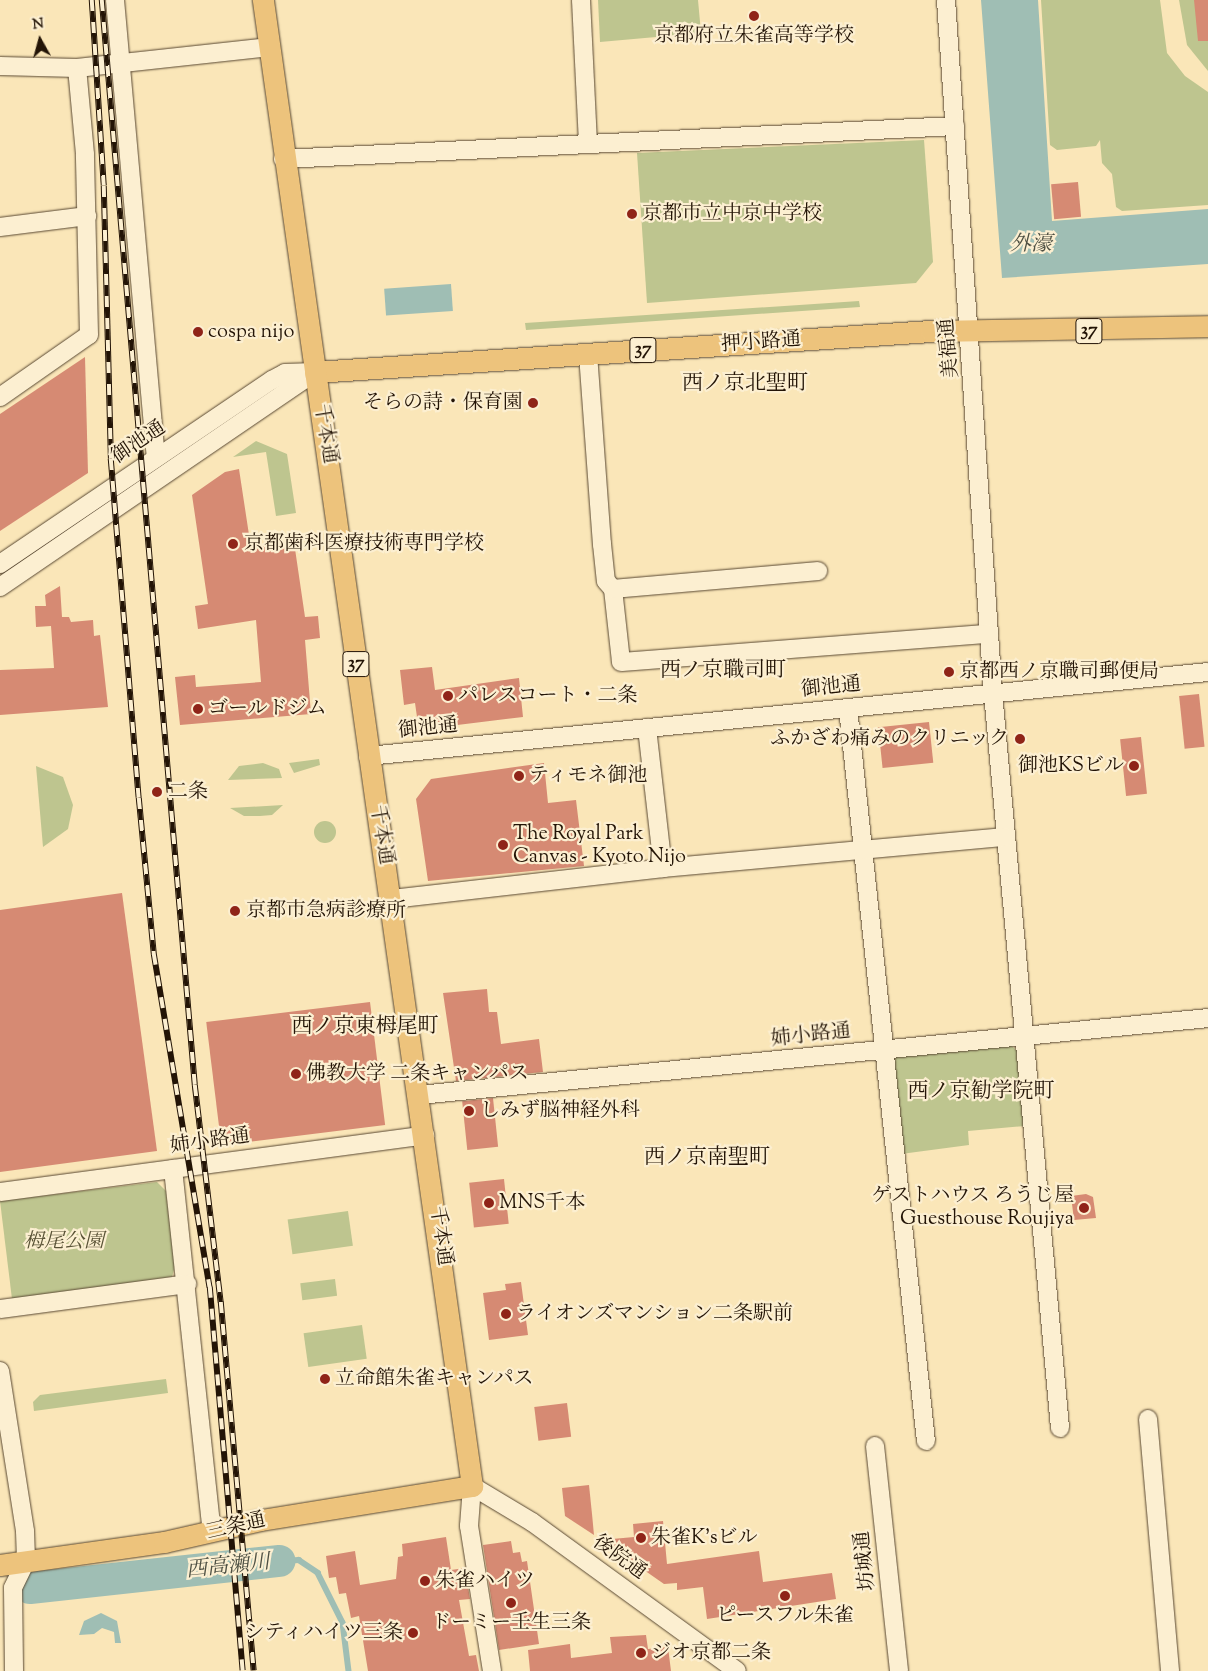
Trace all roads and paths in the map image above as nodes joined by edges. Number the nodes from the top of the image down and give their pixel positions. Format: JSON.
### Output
{"nodes":[{"id":1,"x":115,"y":0,"type":"edge"},
{"id":2,"x":263,"y":0,"type":"edge"},
{"id":3,"x":581,"y":0,"type":"edge"},
{"id":4,"x":946,"y":0,"type":"edge"},
{"id":5,"x":270,"y":47,"type":"junction"},
{"id":6,"x":120,"y":64,"type":"junction"},
{"id":7,"x":0,"y":66,"type":"edge"},
{"id":8,"x":77,"y":68,"type":"junction"},
{"id":9,"x":954,"y":126,"type":"junction"},
{"id":10,"x":588,"y":144,"type":"junction"},
{"id":11,"x":283,"y":158,"type":"junction"},
{"id":12,"x":87,"y":216,"type":"junction"},
{"id":13,"x":0,"y":227,"type":"edge"},
{"id":14,"x":1208,"y":326,"type":"edge"},
{"id":15,"x":971,"y":331,"type":"junction"},
{"id":16,"x":588,"y":354,"type":"junction"},
{"id":17,"x":315,"y":372,"type":"junction"},
{"id":18,"x":0,"y":397,"type":"edge"},
{"id":19,"x":156,"y":457,"type":"junction"},
{"id":20,"x":0,"y":564,"type":"edge"},
{"id":21,"x":818,"y":571,"type":"dead end"},
{"id":22,"x":0,"y":586,"type":"edge"},
{"id":23,"x":613,"y":589,"type":"junction"},
{"id":24,"x":989,"y":634,"type":"junction"},
{"id":25,"x":1208,"y":672,"type":"edge"},
{"id":26,"x":993,"y":694,"type":"junction"},
{"id":27,"x":848,"y":708,"type":"junction"},
{"id":28,"x":647,"y":728,"type":"junction"},
{"id":29,"x":368,"y":756,"type":"junction"},
{"id":30,"x":1005,"y":837,"type":"junction"},
{"id":31,"x":862,"y":850,"type":"junction"},
{"id":32,"x":663,"y":868,"type":"junction"},
{"id":33,"x":392,"y":899,"type":"junction"},
{"id":34,"x":1208,"y":1018,"type":"edge"},
{"id":35,"x":1024,"y":1036,"type":"junction"},
{"id":36,"x":884,"y":1050,"type":"junction"},
{"id":37,"x":419,"y":1095,"type":"junction"},
{"id":38,"x":425,"y":1136,"type":"junction"},
{"id":39,"x":173,"y":1169,"type":"junction"},
{"id":40,"x":0,"y":1192,"type":"edge"},
{"id":41,"x":186,"y":1284,"type":"junction"},
{"id":42,"x":0,"y":1309,"type":"edge"},
{"id":43,"x":0,"y":1372,"type":"edge"},
{"id":44,"x":1148,"y":1419,"type":"dead end"},
{"id":45,"x":1060,"y":1428,"type":"dead end"},
{"id":46,"x":926,"y":1441,"type":"dead end"},
{"id":47,"x":875,"y":1446,"type":"dead end"},
{"id":48,"x":472,"y":1486,"type":"junction"},
{"id":49,"x":212,"y":1532,"type":"junction"},
{"id":50,"x":26,"y":1561,"type":"junction"},
{"id":51,"x":0,"y":1565,"type":"edge"},
{"id":52,"x":14,"y":1671,"type":"edge"},
{"id":53,"x":492,"y":1671,"type":"edge"},
{"id":54,"x":737,"y":1671,"type":"edge"},
{"id":55,"x":899,"y":1671,"type":"edge"},
{"id":56,"x":1170,"y":1671,"type":"edge"}],
"edges":[{"from":1,"to":6,"type":"street"},
{"from":2,"to":5,"type":"main road","name":"千本通"},
{"from":3,"to":10,"type":"street"},
{"from":4,"to":9,"type":"street","name":"美福通"},
{"from":5,"to":6,"type":"street"},
{"from":5,"to":11,"type":"main road","name":"千本通"},
{"from":6,"to":8,"type":"street"},
{"from":6,"to":19,"type":"street"},
{"from":7,"to":8,"type":"street"},
{"from":8,"to":12,"type":"street"},
{"from":9,"to":10,"type":"street"},
{"from":9,"to":15,"type":"street","name":"美福通"},
{"from":10,"to":11,"type":"street"},
{"from":11,"to":17,"type":"main road","name":"千本通"},
{"from":12,"to":13,"type":"street"},
{"from":12,"to":18,"type":"street"},
{"from":14,"to":15,"type":"main road","name":"押小路通","number":"37"},
{"from":15,"to":16,"type":"main road","name":"押小路通","number":"37"},
{"from":15,"to":24,"type":"street","name":"美福通"},
{"from":16,"to":17,"type":"main road","name":"押小路通","number":"37"},
{"from":16,"to":23,"type":"street"},
{"from":17,"to":19,"type":"street","name":"御池通"},
{"from":17,"to":22,"type":"street","name":"御池通"},
{"from":17,"to":29,"type":"main road","name":"千本通","number":"37"},
{"from":19,"to":20,"type":"street","name":"御池通"},
{"from":21,"to":23,"type":"street"},
{"from":23,"to":24,"type":"street"},
{"from":24,"to":26,"type":"street","name":"美福通"},
{"from":25,"to":26,"type":"street","name":"御池通"},
{"from":26,"to":27,"type":"street","name":"御池通"},
{"from":26,"to":30,"type":"street","name":"美福通"},
{"from":27,"to":28,"type":"street","name":"御池通"},
{"from":27,"to":31,"type":"street"},
{"from":28,"to":29,"type":"street","name":"御池通"},
{"from":28,"to":32,"type":"street"},
{"from":29,"to":33,"type":"main road","name":"千本通"},
{"from":30,"to":31,"type":"street"},
{"from":30,"to":35,"type":"street","name":"美福通"},
{"from":31,"to":32,"type":"street"},
{"from":31,"to":36,"type":"street"},
{"from":32,"to":33,"type":"street"},
{"from":33,"to":37,"type":"main road","name":"千本通"},
{"from":34,"to":35,"type":"street","name":"姉小路通"},
{"from":35,"to":36,"type":"street","name":"姉小路通"},
{"from":35,"to":45,"type":"street","name":"美福通"},
{"from":36,"to":37,"type":"street","name":"姉小路通"},
{"from":36,"to":46,"type":"street"},
{"from":37,"to":38,"type":"main road","name":"千本通"},
{"from":38,"to":39,"type":"street","name":"姉小路通"},
{"from":38,"to":48,"type":"main road","name":"千本通"},
{"from":39,"to":40,"type":"street","name":"姉小路通"},
{"from":39,"to":41,"type":"street"},
{"from":41,"to":42,"type":"street"},
{"from":41,"to":49,"type":"street"},
{"from":43,"to":50,"type":"street"},
{"from":44,"to":56,"type":"street"},
{"from":47,"to":55,"type":"street","name":"坊城通"},
{"from":48,"to":49,"type":"main road","name":"三条通"},
{"from":48,"to":53,"type":"street","name":"千本通"},
{"from":48,"to":54,"type":"street","name":"後院通"},
{"from":49,"to":50,"type":"main road","name":"三条通"},
{"from":50,"to":51,"type":"main road","name":"三条通"},
{"from":50,"to":52,"type":"street"}]}
